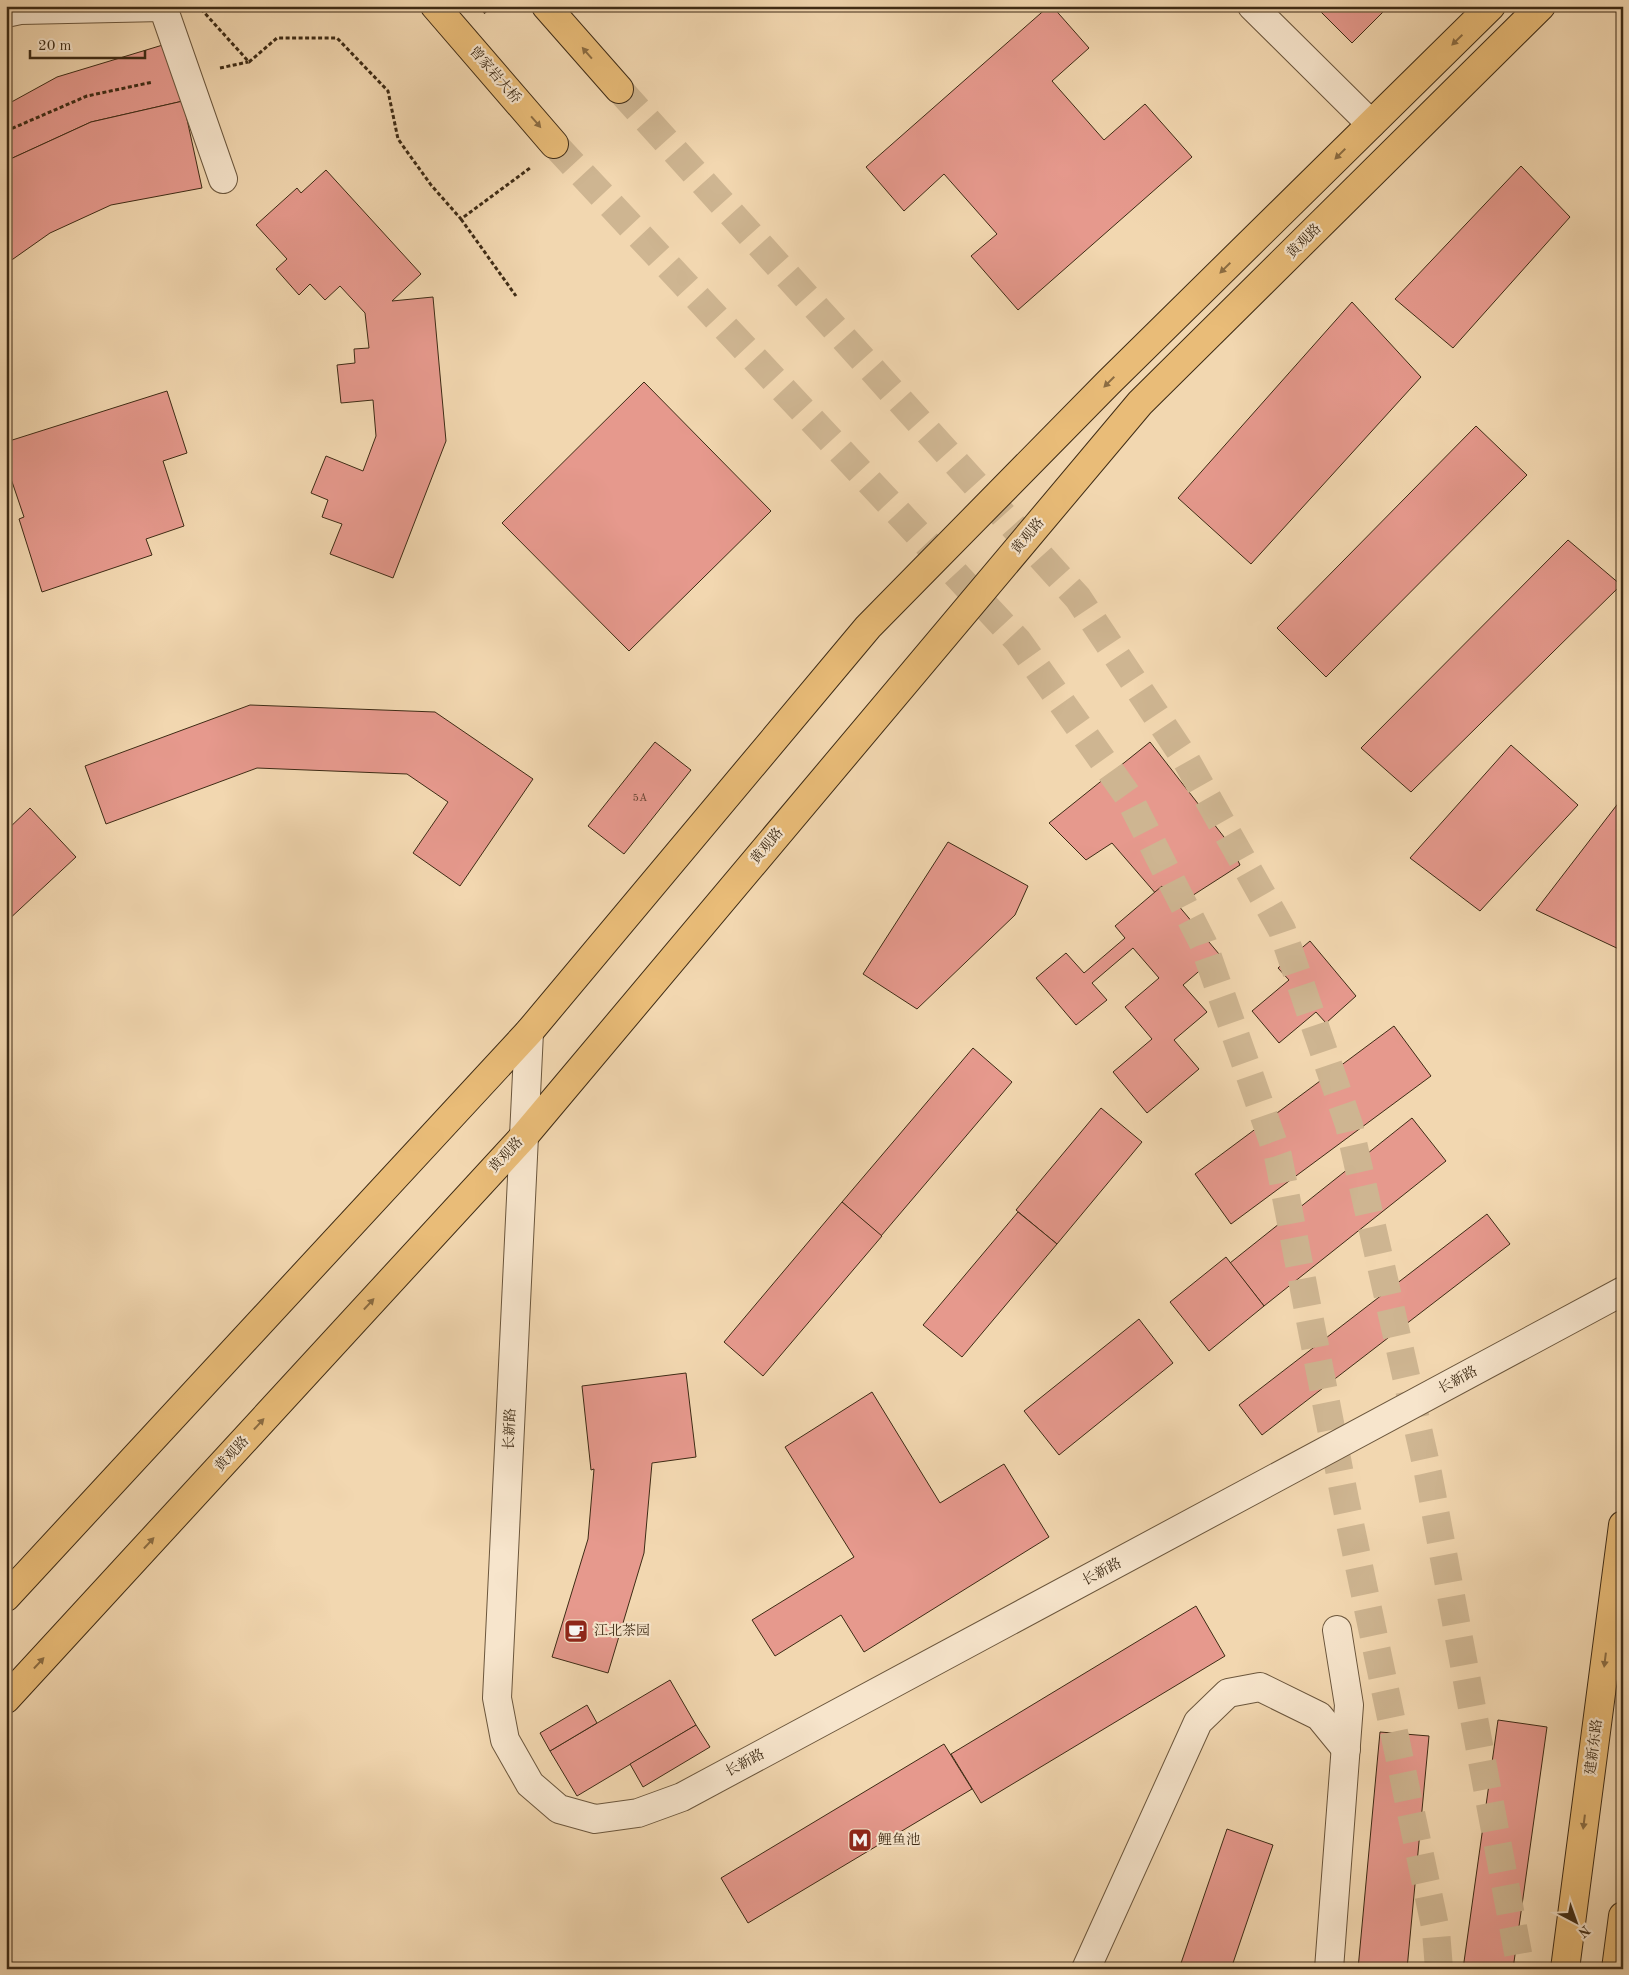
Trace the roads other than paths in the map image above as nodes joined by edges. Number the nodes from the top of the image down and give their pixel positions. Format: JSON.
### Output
{"nodes":[{"id":1,"x":435,"y":6,"type":"edge"},
{"id":2,"x":546,"y":6,"type":"edge"},
{"id":3,"x":1252,"y":6,"type":"edge"},
{"id":4,"x":1492,"y":6,"type":"edge"},
{"id":5,"x":1541,"y":6,"type":"edge"},
{"id":6,"x":6,"y":13,"type":"edge"},
{"id":7,"x":619,"y":90,"type":"tunnel mouth"},
{"id":8,"x":1371,"y":124,"type":"junction"},
{"id":9,"x":554,"y":144,"type":"tunnel mouth"},
{"id":10,"x":223,"y":179,"type":"dead end"},
{"id":11,"x":529,"y":1032,"type":"junction"},
{"id":12,"x":524,"y":1135,"type":"junction"},
{"id":13,"x":1623,"y":1291,"type":"edge"},
{"id":14,"x":1623,"y":1525,"type":"edge"},
{"id":15,"x":6,"y":1597,"type":"edge"},
{"id":16,"x":1337,"y":1630,"type":"dead end"},
{"id":17,"x":6,"y":1699,"type":"edge"},
{"id":18,"x":1346,"y":1749,"type":"junction"},
{"id":19,"x":1623,"y":1916,"type":"edge"},
{"id":20,"x":1086,"y":1969,"type":"edge"},
{"id":21,"x":1329,"y":1969,"type":"edge"},
{"id":22,"x":1565,"y":1969,"type":"edge"},
{"id":23,"x":1616,"y":1969,"type":"edge"}],
"edges":[{"from":1,"to":9,"type":"main road","name":"曾家岩大桥","one_way":true},
{"from":7,"to":2,"type":"main road","one_way":true},
{"from":3,"to":8,"type":"street"},
{"from":4,"to":8,"type":"main road","one_way":true},
{"from":5,"to":12,"type":"main road","name":"黄观路"},
{"from":6,"to":10,"type":"street"},
{"from":8,"to":11,"type":"main road","one_way":true},
{"from":11,"to":12,"type":"street","name":"长新路"},
{"from":11,"to":15,"type":"main road"},
{"from":12,"to":13,"type":"street","name":"长新路"},
{"from":17,"to":12,"type":"main road","name":"黄观路","one_way":true},
{"from":14,"to":22,"type":"main road","name":"建新东路","one_way":true},
{"from":16,"to":18,"type":"street"},
{"from":18,"to":20,"type":"street"},
{"from":18,"to":21,"type":"street"},
{"from":19,"to":23,"type":"main road"}]}
